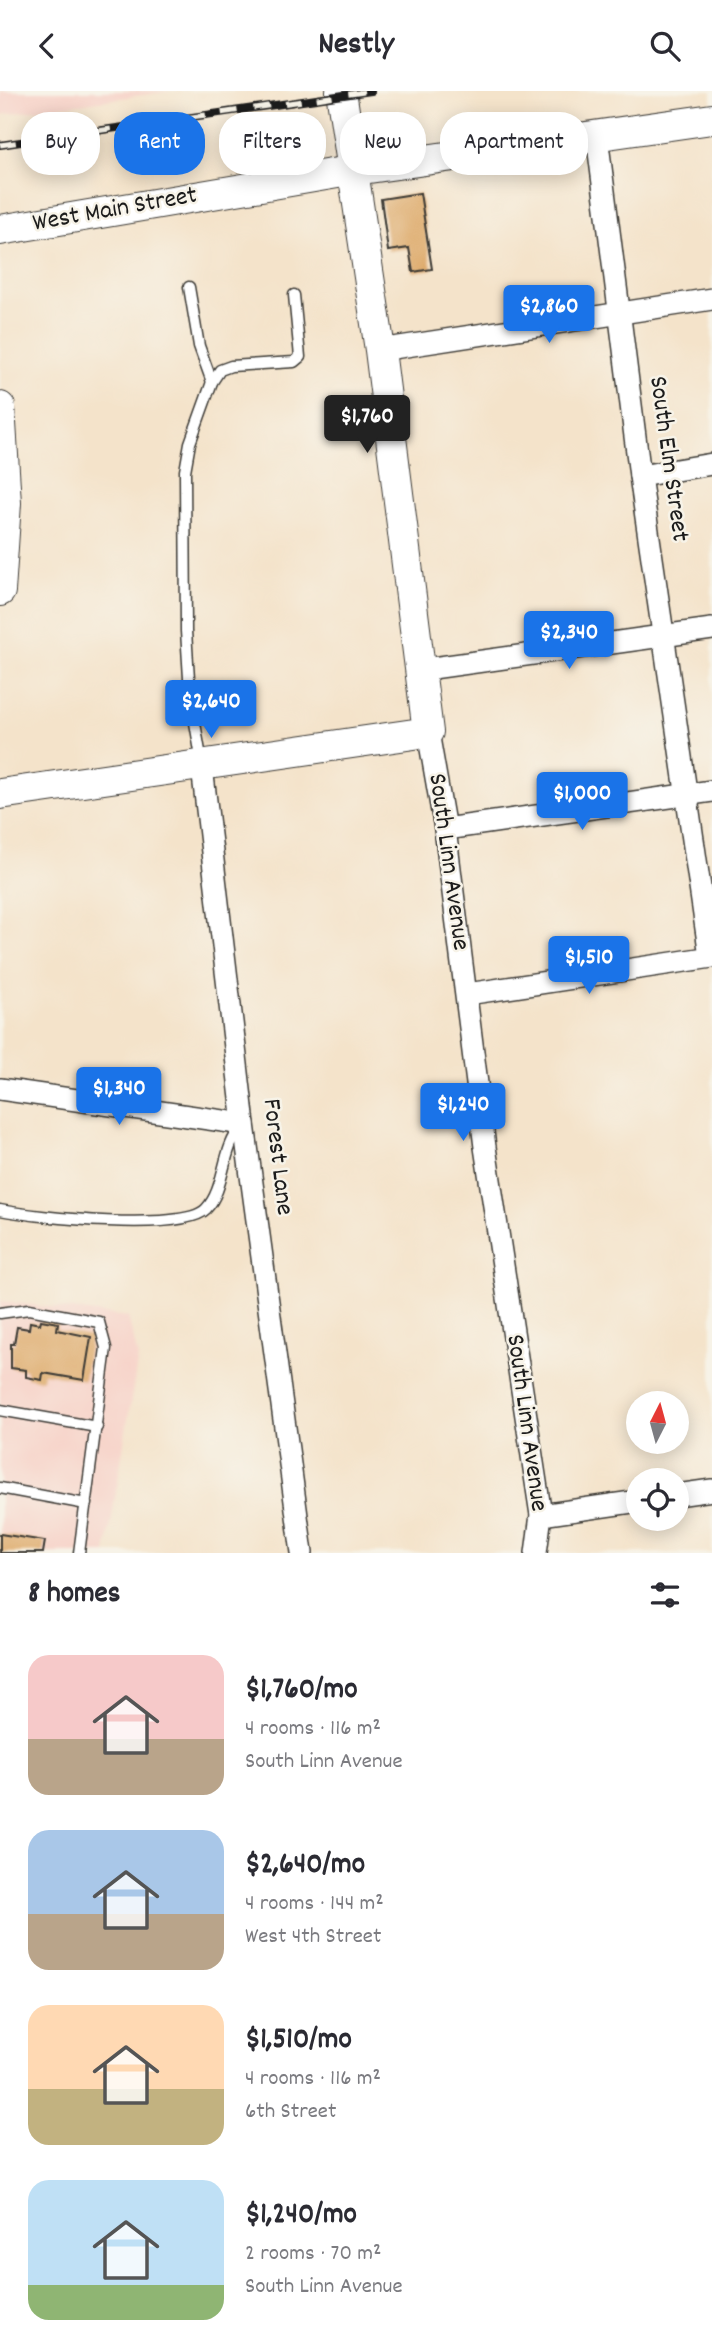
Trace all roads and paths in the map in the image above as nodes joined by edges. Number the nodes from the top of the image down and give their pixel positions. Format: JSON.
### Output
{"nodes":[{"id":1,"x":341,"y":91,"type":"edge"},
{"id":2,"x":345,"y":112,"type":"edge"},
{"id":3,"x":712,"y":119,"type":"edge"},
{"id":4,"x":597,"y":135,"type":"junction"},
{"id":5,"x":426,"y":160,"type":"edge"},
{"id":6,"x":340,"y":173,"type":"edge"},
{"id":7,"x":356,"y":175,"type":"edge"},
{"id":8,"x":0,"y":230,"type":"edge"},
{"id":9,"x":189,"y":287,"type":"dead end"},
{"id":10,"x":294,"y":295,"type":"dead end"},
{"id":11,"x":712,"y":299,"type":"edge"},
{"id":12,"x":622,"y":312,"type":"junction"},
{"id":13,"x":380,"y":350,"type":"junction"},
{"id":14,"x":212,"y":383,"type":"junction"},
{"id":15,"x":0,"y":407,"type":"edge"},
{"id":16,"x":712,"y":464,"type":"edge"},
{"id":17,"x":640,"y":476,"type":"junction"},
{"id":18,"x":0,"y":591,"type":"edge"},
{"id":19,"x":712,"y":629,"type":"edge"},
{"id":20,"x":666,"y":637,"type":"junction"},
{"id":21,"x":418,"y":670,"type":"junction"},
{"id":22,"x":428,"y":732,"type":"junction"},
{"id":23,"x":202,"y":767,"type":"junction"},
{"id":24,"x":712,"y":792,"type":"edge"},
{"id":25,"x":0,"y":794,"type":"edge"},
{"id":26,"x":689,"y":797,"type":"junction"},
{"id":27,"x":445,"y":829,"type":"junction"},
{"id":28,"x":711,"y":956,"type":"edge"},
{"id":29,"x":467,"y":994,"type":"junction"},
{"id":30,"x":0,"y":1089,"type":"edge"},
{"id":31,"x":244,"y":1124,"type":"junction"},
{"id":32,"x":0,"y":1210,"type":"edge"},
{"id":33,"x":0,"y":1313,"type":"edge"},
{"id":34,"x":0,"y":1410,"type":"edge"},
{"id":35,"x":97,"y":1427,"type":"junction"},
{"id":36,"x":0,"y":1488,"type":"edge"},
{"id":37,"x":712,"y":1490,"type":"edge"},
{"id":38,"x":689,"y":1493,"type":"edge"},
{"id":39,"x":626,"y":1503,"type":"edge"},
{"id":40,"x":86,"y":1504,"type":"junction"},
{"id":41,"x":541,"y":1515,"type":"junction"},
{"id":42,"x":79,"y":1553,"type":"edge"},
{"id":43,"x":302,"y":1553,"type":"edge"},
{"id":44,"x":536,"y":1553,"type":"edge"}],
"edges":[{"from":1,"to":2,"type":"street","name":"South Linn Avenue"},
{"from":3,"to":4,"type":"street","name":"West Main Street"},
{"from":4,"to":5,"type":"street","name":"West Main Street"},
{"from":4,"to":12,"type":"street","name":"South Elm Street"},
{"from":6,"to":8,"type":"street","name":"West Main Street"},
{"from":7,"to":13,"type":"street","name":"South Linn Avenue"},
{"from":9,"to":14,"type":"lane"},
{"from":10,"to":14,"type":"lane"},
{"from":11,"to":12,"type":"street"},
{"from":12,"to":13,"type":"street"},
{"from":12,"to":17,"type":"street","name":"South Elm Street"},
{"from":13,"to":21,"type":"street","name":"South Linn Avenue"},
{"from":14,"to":23,"type":"lane"},
{"from":15,"to":18,"type":"street"},
{"from":16,"to":17,"type":"street"},
{"from":17,"to":20,"type":"street","name":"South Elm Street"},
{"from":19,"to":20,"type":"street"},
{"from":20,"to":21,"type":"street"},
{"from":20,"to":26,"type":"street","name":"South Elm Street"},
{"from":21,"to":22,"type":"street","name":"South Linn Avenue"},
{"from":22,"to":23,"type":"street"},
{"from":22,"to":27,"type":"street","name":"South Linn Avenue"},
{"from":23,"to":25,"type":"street"},
{"from":23,"to":31,"type":"street","name":"Forest Lane"},
{"from":24,"to":26,"type":"street"},
{"from":26,"to":27,"type":"street"},
{"from":26,"to":28,"type":"street","name":"South Elm Street"},
{"from":27,"to":29,"type":"street","name":"South Linn Avenue"},
{"from":28,"to":29,"type":"street"},
{"from":29,"to":41,"type":"street","name":"South Linn Avenue"},
{"from":30,"to":31,"type":"street"},
{"from":31,"to":32,"type":"lane"},
{"from":31,"to":43,"type":"street","name":"Forest Lane"},
{"from":33,"to":35,"type":"lane"},
{"from":34,"to":35,"type":"lane"},
{"from":35,"to":40,"type":"lane"},
{"from":36,"to":40,"type":"lane"},
{"from":37,"to":38,"type":"street"},
{"from":39,"to":41,"type":"street"},
{"from":40,"to":42,"type":"lane"},
{"from":41,"to":44,"type":"street","name":"South Linn Avenue"}]}
